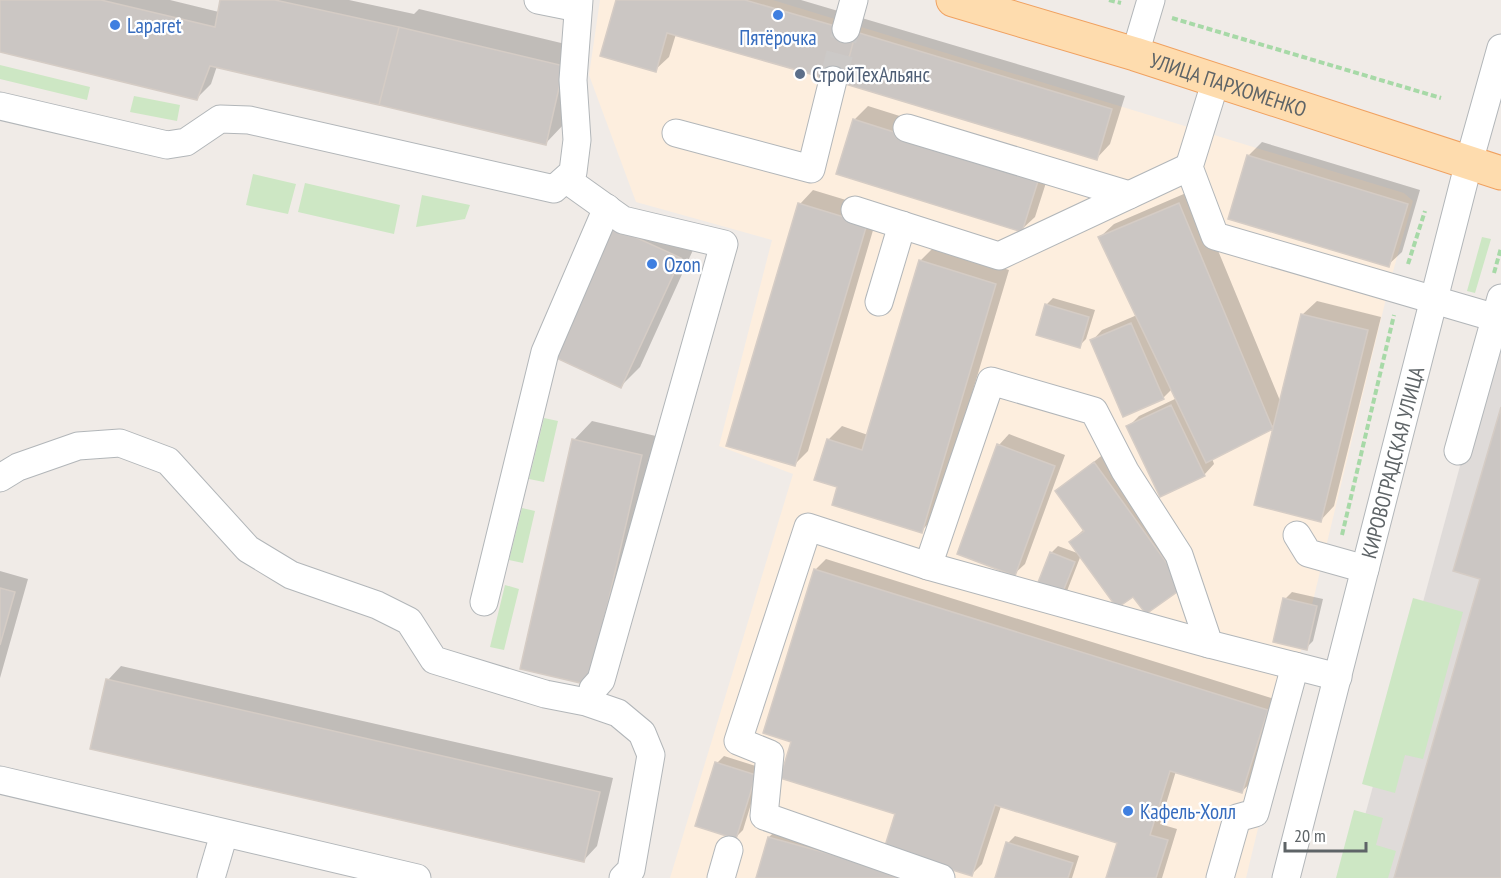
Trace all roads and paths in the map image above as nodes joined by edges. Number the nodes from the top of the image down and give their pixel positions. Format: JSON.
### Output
{"nodes":[{"id":1,"x":538,"y":0,"type":"edge"},
{"id":2,"x":854,"y":0,"type":"edge"},
{"id":3,"x":953,"y":0,"type":"edge"},
{"id":4,"x":1109,"y":0,"type":"edge"},
{"id":5,"x":578,"y":4,"type":"edge"},
{"id":6,"x":1150,"y":6,"type":"edge"},
{"id":7,"x":846,"y":29,"type":"tunnel mouth"},
{"id":8,"x":1501,"y":48,"type":"edge"},
{"id":9,"x":1135,"y":54,"type":"junction"},
{"id":10,"x":833,"y":80,"type":"tunnel mouth"},
{"id":11,"x":1216,"y":80,"type":"junction"},
{"id":12,"x":1442,"y":98,"type":"dead end"},
{"id":13,"x":0,"y":106,"type":"edge"},
{"id":14,"x":907,"y":128,"type":"dead end"},
{"id":15,"x":676,"y":133,"type":"dead end"},
{"id":16,"x":1469,"y":162,"type":"junction"},
{"id":17,"x":1189,"y":167,"type":"junction"},
{"id":18,"x":1501,"y":173,"type":"edge"},
{"id":19,"x":567,"y":180,"type":"junction"},
{"id":20,"x":1129,"y":195,"type":"junction"},
{"id":21,"x":607,"y":208,"type":"junction"},
{"id":22,"x":855,"y":210,"type":"dead end"},
{"id":23,"x":902,"y":225,"type":"junction"},
{"id":24,"x":1434,"y":300,"type":"junction"},
{"id":25,"x":879,"y":302,"type":"dead end"},
{"id":26,"x":1498,"y":308,"type":"edge"},
{"id":27,"x":1458,"y":451,"type":"dead end"},
{"id":28,"x":0,"y":478,"type":"edge"},
{"id":29,"x":1297,"y":535,"type":"dead end"},
{"id":30,"x":928,"y":566,"type":"junction"},
{"id":31,"x":1365,"y":569,"type":"junction"},
{"id":32,"x":484,"y":602,"type":"dead end"},
{"id":33,"x":1209,"y":644,"type":"junction"},
{"id":34,"x":1295,"y":666,"type":"junction"},
{"id":35,"x":1338,"y":677,"type":"junction"},
{"id":36,"x":593,"y":689,"type":"dead end"},
{"id":37,"x":0,"y":780,"type":"edge"},
{"id":38,"x":224,"y":834,"type":"junction"},
{"id":39,"x":729,"y":850,"type":"dead end"},
{"id":40,"x":332,"y":868,"type":"edge"},
{"id":41,"x":211,"y":878,"type":"edge"},
{"id":42,"x":417,"y":878,"type":"edge"},
{"id":43,"x":623,"y":878,"type":"edge"},
{"id":44,"x":721,"y":878,"type":"edge"},
{"id":45,"x":941,"y":878,"type":"edge"},
{"id":46,"x":1220,"y":878,"type":"edge"},
{"id":47,"x":1286,"y":878,"type":"edge"}],
"edges":[{"from":1,"to":5,"type":"street"},
{"from":2,"to":7,"type":"street"},
{"from":3,"to":9,"type":"main road","name":"УЛИЦА ПАРХОМЕНКО"},
{"from":4,"to":6,"type":"path"},
{"from":5,"to":19,"type":"street"},
{"from":6,"to":9,"type":"street"},
{"from":6,"to":12,"type":"path"},
{"from":8,"to":16,"type":"street","name":"КИРОВОГРАДСКАЯ УЛИЦА"},
{"from":9,"to":11,"type":"main road","name":"УЛИЦА ПАРХОМЕНКО"},
{"from":10,"to":15,"type":"street"},
{"from":11,"to":16,"type":"main road","name":"УЛИЦА ПАРХОМЕНКО"},
{"from":11,"to":17,"type":"street"},
{"from":13,"to":19,"type":"street"},
{"from":14,"to":20,"type":"street"},
{"from":16,"to":18,"type":"main road","name":"УЛИЦА ПАРХОМЕНКО"},
{"from":16,"to":24,"type":"street","name":"КИРОВОГРАДСКАЯ УЛИЦА"},
{"from":17,"to":20,"type":"street"},
{"from":17,"to":24,"type":"street"},
{"from":19,"to":21,"type":"street"},
{"from":20,"to":23,"type":"street"},
{"from":21,"to":32,"type":"street"},
{"from":21,"to":36,"type":"street"},
{"from":22,"to":23,"type":"street"},
{"from":23,"to":25,"type":"street"},
{"from":24,"to":26,"type":"street"},
{"from":24,"to":31,"type":"street","name":"КИРОВОГРАДСКАЯ УЛИЦА"},
{"from":26,"to":27,"type":"street"},
{"from":28,"to":43,"type":"street"},
{"from":29,"to":31,"type":"street"},
{"from":30,"to":33,"type":"street"},
{"from":30,"to":33,"type":"street"},
{"from":30,"to":45,"type":"street"},
{"from":31,"to":35,"type":"street","name":"КИРОВОГРАДСКАЯ УЛИЦА"},
{"from":33,"to":34,"type":"street"},
{"from":34,"to":35,"type":"street"},
{"from":34,"to":46,"type":"street"},
{"from":35,"to":47,"type":"street","name":"КИРОВОГРАДСКАЯ УЛИЦА"},
{"from":37,"to":38,"type":"street"},
{"from":38,"to":40,"type":"street"},
{"from":38,"to":41,"type":"street"},
{"from":39,"to":44,"type":"street"},
{"from":40,"to":42,"type":"street"}]}
